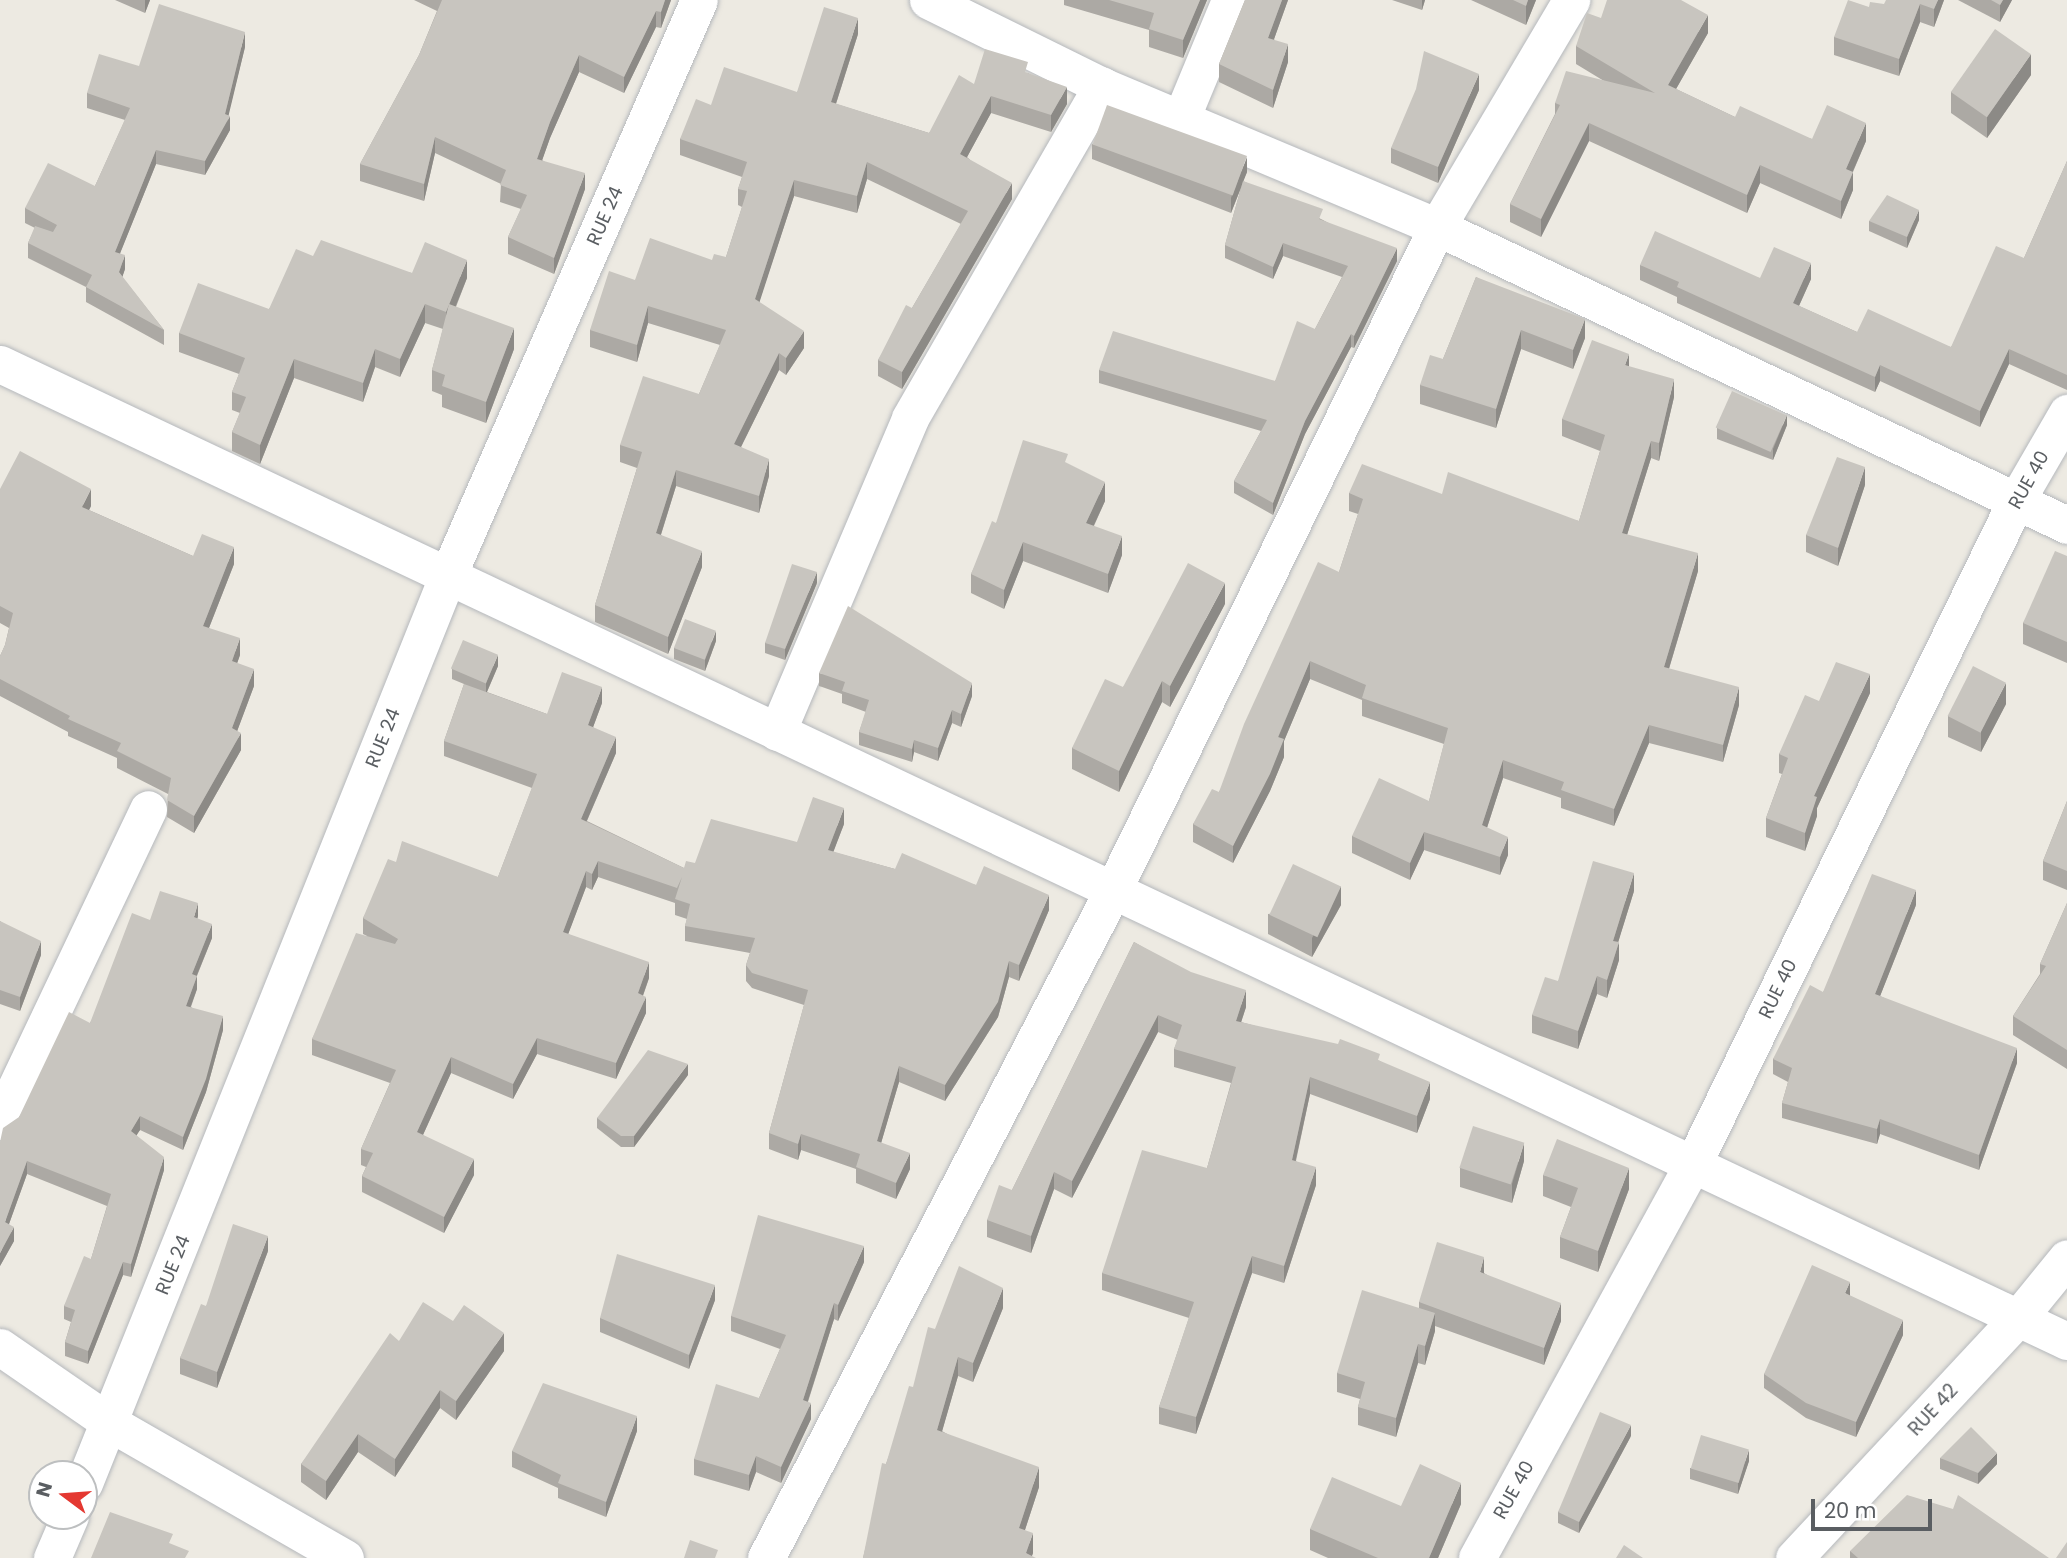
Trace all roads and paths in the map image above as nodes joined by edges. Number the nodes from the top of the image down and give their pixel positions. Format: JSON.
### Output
{"nodes":[{"id":1,"x":699,"y":0,"type":"edge"},
{"id":2,"x":928,"y":0,"type":"edge"},
{"id":3,"x":1230,"y":0,"type":"edge"},
{"id":4,"x":1571,"y":0,"type":"edge"},
{"id":5,"x":1102,"y":86,"type":"junction"},
{"id":6,"x":1180,"y":121,"type":"junction"},
{"id":7,"x":1437,"y":227,"type":"junction"},
{"id":8,"x":1,"y":366,"type":"edge"},
{"id":9,"x":2067,"y":413,"type":"edge"},
{"id":10,"x":2016,"y":501,"type":"junction"},
{"id":11,"x":2067,"y":525,"type":"edge"},
{"id":12,"x":448,"y":576,"type":"junction"},
{"id":13,"x":778,"y":732,"type":"junction"},
{"id":14,"x":148,"y":809,"type":"dead end"},
{"id":15,"x":1112,"y":892,"type":"junction"},
{"id":16,"x":0,"y":1121,"type":"edge"},
{"id":17,"x":1693,"y":1164,"type":"junction"},
{"id":18,"x":2067,"y":1258,"type":"edge"},
{"id":19,"x":2018,"y":1318,"type":"junction"},
{"id":20,"x":2067,"y":1341,"type":"edge"},
{"id":21,"x":0,"y":1347,"type":"edge"},
{"id":22,"x":110,"y":1423,"type":"junction"},
{"id":23,"x":94,"y":1460,"type":"edge"},
{"id":24,"x":64,"y":1530,"type":"edge"},
{"id":25,"x":52,"y":1558,"type":"edge"},
{"id":26,"x":345,"y":1558,"type":"edge"},
{"id":27,"x":766,"y":1558,"type":"edge"},
{"id":28,"x":1477,"y":1558,"type":"edge"},
{"id":29,"x":1794,"y":1558,"type":"edge"}],
"edges":[{"from":1,"to":12,"type":"street","name":"RUE 24"},
{"from":2,"to":5,"type":"street"},
{"from":3,"to":6,"type":"street"},
{"from":4,"to":7,"type":"street"},
{"from":5,"to":6,"type":"street"},
{"from":5,"to":13,"type":"street"},
{"from":6,"to":7,"type":"street"},
{"from":7,"to":10,"type":"street"},
{"from":7,"to":15,"type":"street"},
{"from":8,"to":12,"type":"street"},
{"from":9,"to":10,"type":"street","name":"RUE 40"},
{"from":10,"to":11,"type":"street"},
{"from":10,"to":17,"type":"street","name":"RUE 40"},
{"from":12,"to":13,"type":"street"},
{"from":12,"to":22,"type":"street","name":"RUE 24"},
{"from":13,"to":15,"type":"street"},
{"from":14,"to":16,"type":"street"},
{"from":15,"to":17,"type":"street"},
{"from":15,"to":27,"type":"street"},
{"from":17,"to":19,"type":"street"},
{"from":17,"to":28,"type":"street","name":"RUE 40"},
{"from":18,"to":19,"type":"street","name":"RUE 42"},
{"from":19,"to":20,"type":"street"},
{"from":19,"to":29,"type":"street","name":"RUE 42"},
{"from":21,"to":22,"type":"street"},
{"from":22,"to":23,"type":"street","name":"RUE 24"},
{"from":22,"to":26,"type":"street"},
{"from":24,"to":25,"type":"street"}]}
